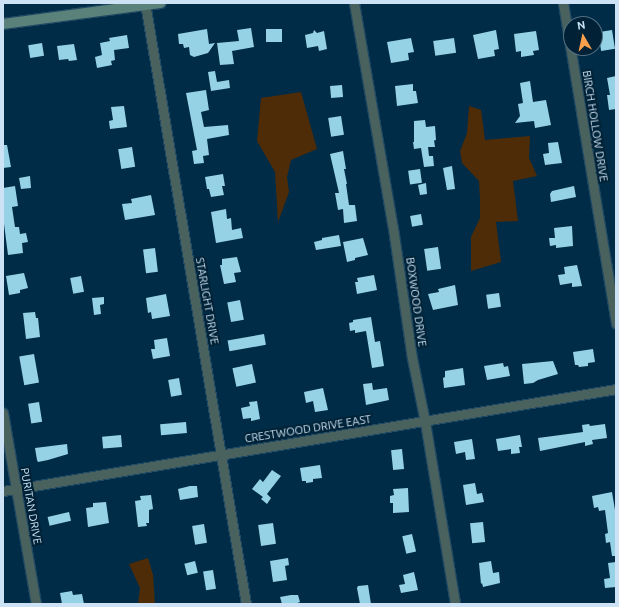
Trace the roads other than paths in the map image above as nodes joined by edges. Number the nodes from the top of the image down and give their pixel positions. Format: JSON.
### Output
{"nodes":[{"id":1,"x":161,"y":3,"type":"edge"},
{"id":2,"x":354,"y":3,"type":"edge"},
{"id":3,"x":563,"y":3,"type":"edge"},
{"id":4,"x":145,"y":4,"type":"edge"},
{"id":5,"x":3,"y":24,"type":"edge"},
{"id":6,"x":616,"y":324,"type":"edge"},
{"id":7,"x":616,"y":389,"type":"edge"},
{"id":8,"x":3,"y":412,"type":"edge"},
{"id":9,"x":425,"y":422,"type":"junction"},
{"id":10,"x":220,"y":456,"type":"junction"},
{"id":11,"x":15,"y":489,"type":"junction"},
{"id":12,"x":3,"y":491,"type":"edge"},
{"id":13,"x":36,"y":604,"type":"edge"},
{"id":14,"x":246,"y":604,"type":"edge"},
{"id":15,"x":455,"y":604,"type":"edge"}],
"edges":[{"from":1,"to":4,"type":"main road"},
{"from":2,"to":9,"type":"street","name":"BOXWOOD DRIVE"},
{"from":3,"to":6,"type":"street","name":"BIRCH HOLLOW DRIVE"},
{"from":4,"to":5,"type":"main road"},
{"from":4,"to":10,"type":"street","name":"STARLIGHT DRIVE"},
{"from":7,"to":9,"type":"street","name":"CRESTWOOD DRIVE EAST"},
{"from":8,"to":11,"type":"street","name":"PURITAN DRIVE"},
{"from":9,"to":10,"type":"street","name":"CRESTWOOD DRIVE EAST"},
{"from":9,"to":15,"type":"street","name":"BOXWOOD DRIVE"},
{"from":10,"to":11,"type":"street","name":"CRESTWOOD DRIVE EAST"},
{"from":10,"to":14,"type":"street","name":"STARLIGHT DRIVE"},
{"from":11,"to":12,"type":"street","name":"CRESTWOOD DRIVE EAST"},
{"from":11,"to":13,"type":"street","name":"PURITAN DRIVE"}]}
